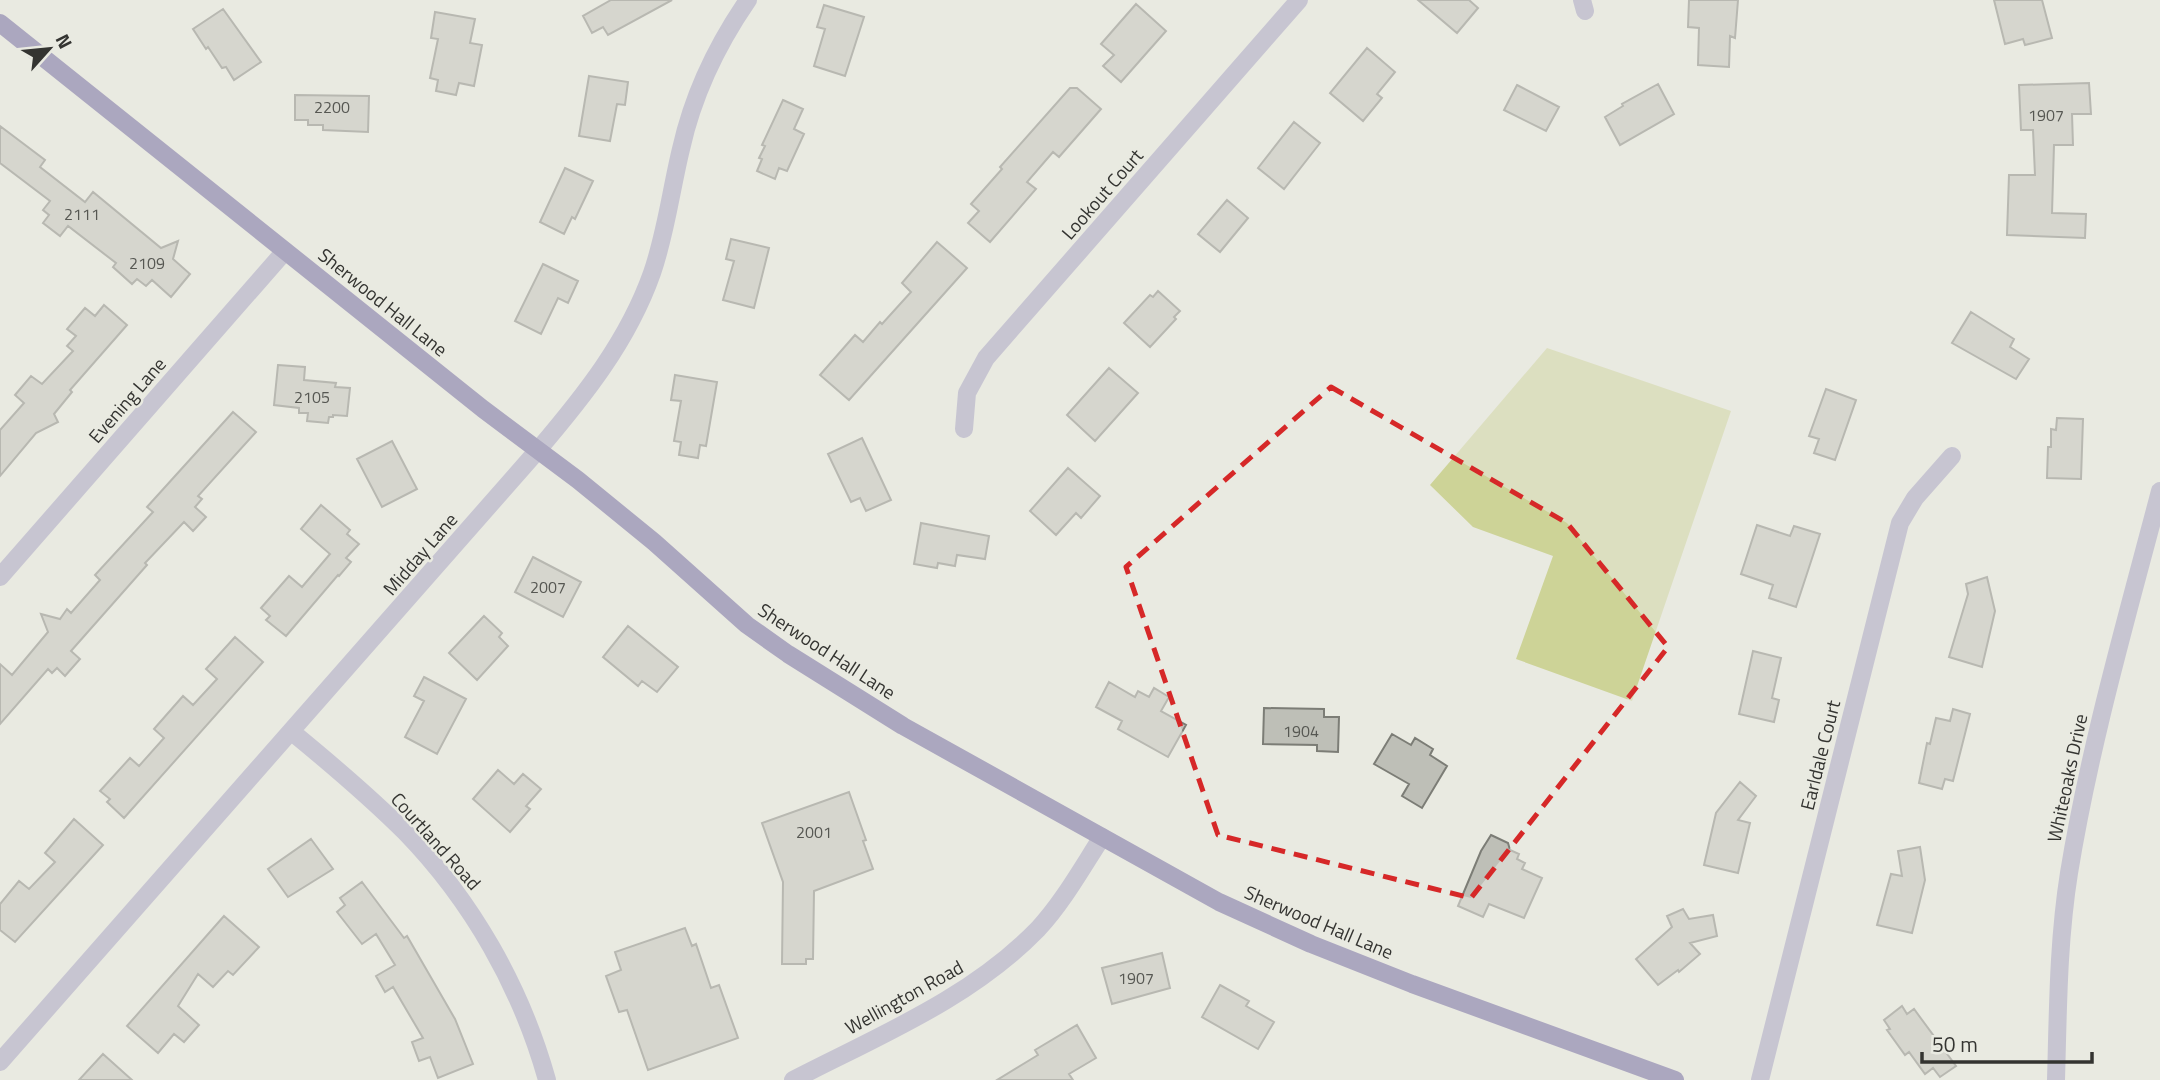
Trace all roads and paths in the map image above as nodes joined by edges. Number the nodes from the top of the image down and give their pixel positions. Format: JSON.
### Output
{"nodes":[{"id":1,"x":748,"y":0,"type":"edge"},
{"id":2,"x":1299,"y":0,"type":"edge"},
{"id":3,"x":0,"y":23,"type":"edge"},
{"id":4,"x":285,"y":251,"type":"junction"},
{"id":5,"x":964,"y":429,"type":"dead end"},
{"id":6,"x":538,"y":450,"type":"junction"},
{"id":7,"x":1952,"y":456,"type":"dead end"},
{"id":8,"x":2160,"y":491,"type":"edge"},
{"id":9,"x":0,"y":577,"type":"edge"},
{"id":10,"x":292,"y":732,"type":"junction"},
{"id":11,"x":1102,"y":837,"type":"junction"},
{"id":12,"x":0,"y":1062,"type":"edge"},
{"id":13,"x":547,"y":1080,"type":"edge"},
{"id":14,"x":793,"y":1080,"type":"edge"},
{"id":15,"x":1675,"y":1080,"type":"edge"},
{"id":16,"x":1760,"y":1080,"type":"edge"},
{"id":17,"x":2056,"y":1080,"type":"edge"}],
"edges":[{"from":1,"to":6,"type":"street","name":"Midday Lane"},
{"from":2,"to":5,"type":"street","name":"Lookout Court"},
{"from":3,"to":4,"type":"main road","name":"Sherwood Hall Lane"},
{"from":4,"to":6,"type":"main road","name":"Sherwood Hall Lane"},
{"from":4,"to":9,"type":"street","name":"Evening Lane"},
{"from":6,"to":10,"type":"street","name":"Midday Lane"},
{"from":6,"to":11,"type":"main road","name":"Sherwood Hall Lane"},
{"from":7,"to":16,"type":"street","name":"Earldale Court"},
{"from":8,"to":17,"type":"street","name":"Whiteoaks Drive"},
{"from":10,"to":12,"type":"street","name":"Midday Lane"},
{"from":10,"to":13,"type":"street","name":"Courtland Road"},
{"from":11,"to":14,"type":"street","name":"Wellington Road"},
{"from":11,"to":15,"type":"main road","name":"Sherwood Hall Lane"}]}
